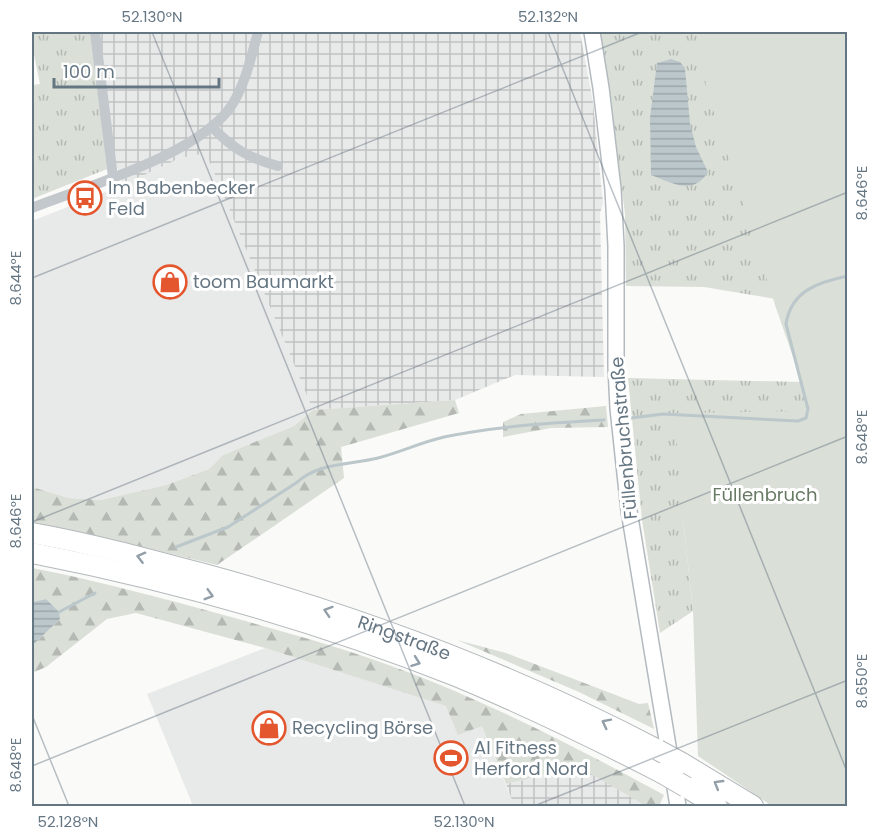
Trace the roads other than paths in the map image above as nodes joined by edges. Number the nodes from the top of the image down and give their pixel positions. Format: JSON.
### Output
{"nodes":[{"id":1,"x":95,"y":32,"type":"edge"},
{"id":2,"x":258,"y":32,"type":"edge"},
{"id":3,"x":592,"y":32,"type":"edge"},
{"id":4,"x":212,"y":127,"type":"junction"},
{"id":5,"x":278,"y":166,"type":"dead end"},
{"id":6,"x":113,"y":177,"type":"junction"},
{"id":7,"x":32,"y":208,"type":"edge"},
{"id":8,"x":32,"y":533,"type":"edge"},
{"id":9,"x":32,"y":554,"type":"edge"},
{"id":10,"x":678,"y":807,"type":"edge"},
{"id":11,"x":717,"y":807,"type":"edge"},
{"id":12,"x":753,"y":807,"type":"edge"}],
"edges":[{"from":1,"to":6,"type":"street"},
{"from":2,"to":4,"type":"street"},
{"from":3,"to":10,"type":"street","name":"Füllenbruchstraße"},
{"from":4,"to":5,"type":"street"},
{"from":4,"to":6,"type":"street"},
{"from":6,"to":7,"type":"street"},
{"from":12,"to":8,"type":"highway","name":"Ringstraße","one_way":true,"bridge":true},
{"from":9,"to":11,"type":"highway","name":"Ringstraße","one_way":true,"bridge":true}]}
